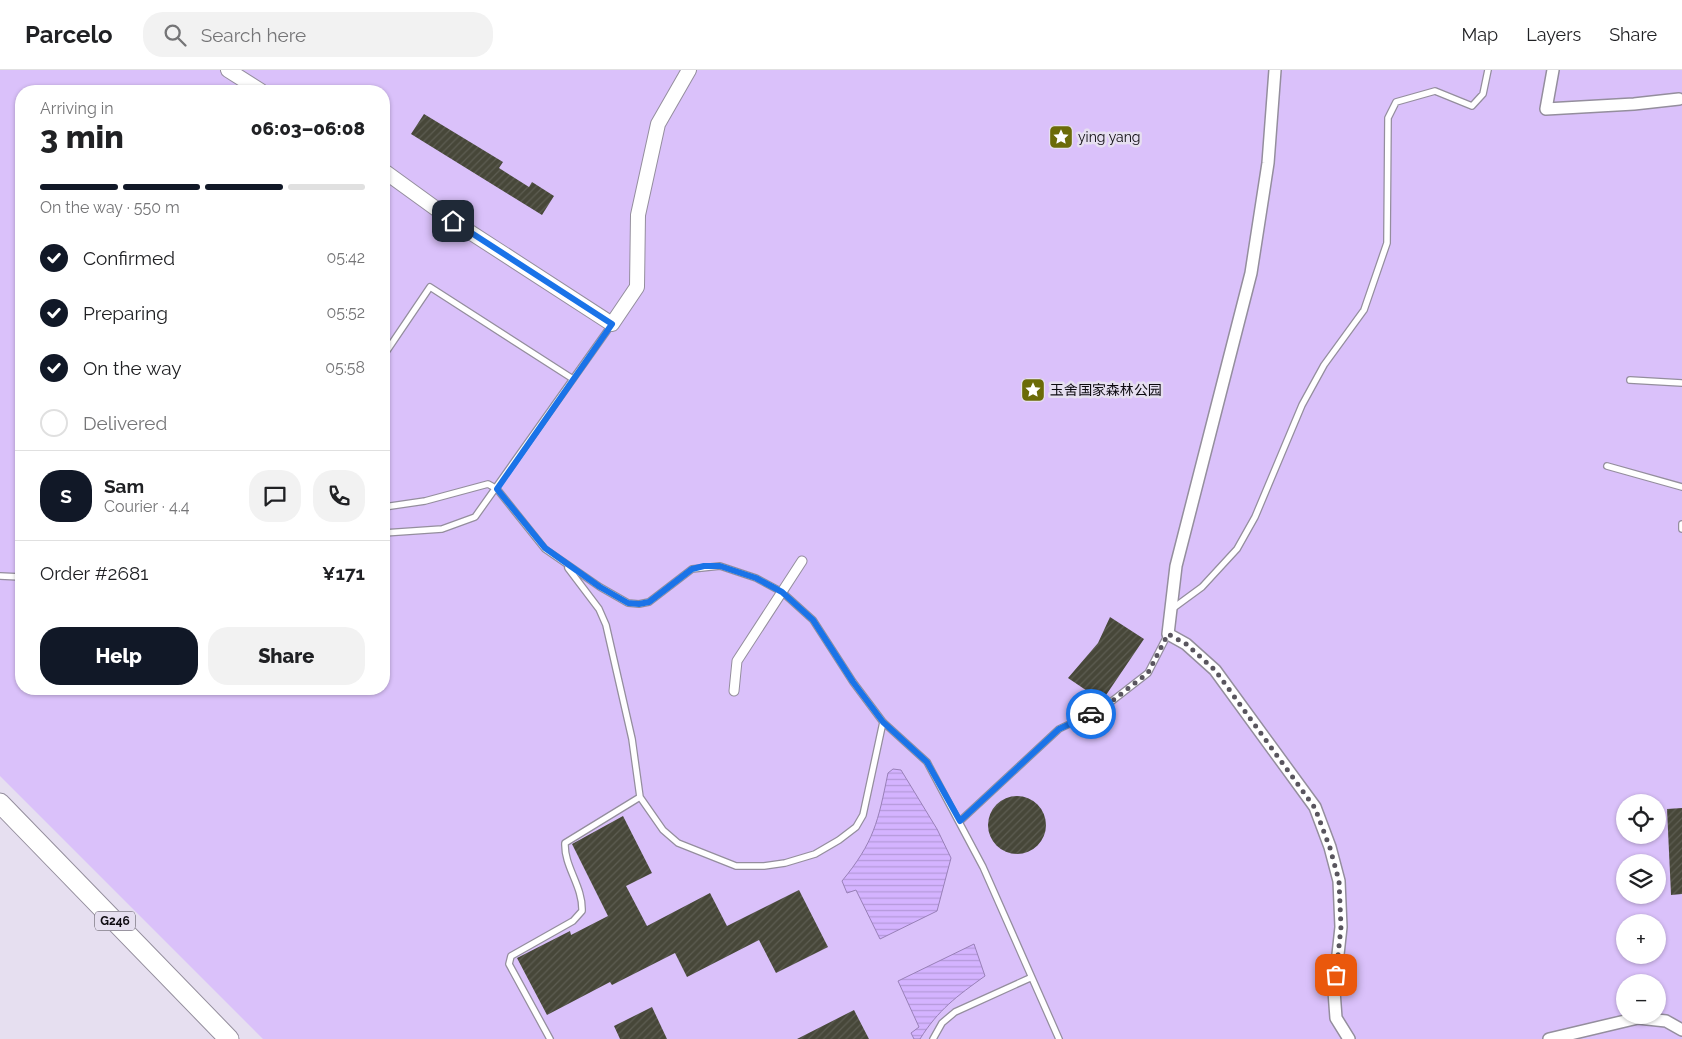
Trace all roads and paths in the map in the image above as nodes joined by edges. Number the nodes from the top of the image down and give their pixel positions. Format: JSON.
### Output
{"nodes":[{"id":1,"x":228,"y":70,"type":"edge"},
{"id":2,"x":689,"y":70,"type":"edge"},
{"id":3,"x":1275,"y":70,"type":"edge"},
{"id":4,"x":1488,"y":70,"type":"edge"},
{"id":5,"x":1553,"y":70,"type":"edge"},
{"id":6,"x":252,"y":85,"type":"edge"},
{"id":7,"x":1679,"y":99,"type":"dead end"},
{"id":8,"x":390,"y":175,"type":"edge"},
{"id":9,"x":612,"y":324,"type":"junction"},
{"id":10,"x":390,"y":346,"type":"edge"},
{"id":11,"x":573,"y":379,"type":"junction"},
{"id":12,"x":1630,"y":380,"type":"dead end"},
{"id":13,"x":1682,"y":383,"type":"edge"},
{"id":14,"x":1607,"y":466,"type":"dead end"},
{"id":15,"x":1682,"y":487,"type":"edge"},
{"id":16,"x":497,"y":489,"type":"junction"},
{"id":17,"x":390,"y":506,"type":"edge"},
{"id":18,"x":1682,"y":524,"type":"edge"},
{"id":19,"x":1682,"y":529,"type":"edge"},
{"id":20,"x":390,"y":533,"type":"edge"},
{"id":21,"x":802,"y":561,"type":"dead end"},
{"id":22,"x":564,"y":562,"type":"junction"},
{"id":23,"x":0,"y":576,"type":"edge"},
{"id":24,"x":15,"y":577,"type":"edge"},
{"id":25,"x":782,"y":592,"type":"junction"},
{"id":26,"x":1170,"y":609,"type":"junction"},
{"id":27,"x":1168,"y":634,"type":"junction"},
{"id":28,"x":734,"y":690,"type":"dead end"},
{"id":29,"x":883,"y":722,"type":"junction"},
{"id":30,"x":640,"y":797,"type":"junction"},
{"id":31,"x":0,"y":803,"type":"edge"},
{"id":32,"x":960,"y":821,"type":"junction"},
{"id":33,"x":1030,"y":978,"type":"junction"},
{"id":34,"x":1682,"y":1030,"type":"edge"},
{"id":35,"x":230,"y":1039,"type":"edge"},
{"id":36,"x":550,"y":1039,"type":"edge"},
{"id":37,"x":932,"y":1039,"type":"edge"},
{"id":38,"x":1059,"y":1039,"type":"edge"},
{"id":39,"x":1349,"y":1039,"type":"edge"},
{"id":40,"x":1549,"y":1039,"type":"edge"}],
"edges":[{"from":1,"to":6,"type":"street"},
{"from":2,"to":9,"type":"street"},
{"from":3,"to":26,"type":"street"},
{"from":4,"to":26,"type":"lane"},
{"from":5,"to":7,"type":"street"},
{"from":8,"to":9,"type":"street"},
{"from":9,"to":11,"type":"lane"},
{"from":10,"to":11,"type":"lane"},
{"from":11,"to":16,"type":"lane"},
{"from":12,"to":13,"type":"lane"},
{"from":14,"to":15,"type":"lane"},
{"from":16,"to":17,"type":"lane"},
{"from":16,"to":20,"type":"lane"},
{"from":16,"to":22,"type":"lane"},
{"from":18,"to":19,"type":"lane"},
{"from":21,"to":25,"type":"street"},
{"from":22,"to":25,"type":"lane"},
{"from":22,"to":30,"type":"lane"},
{"from":23,"to":24,"type":"lane"},
{"from":25,"to":28,"type":"street"},
{"from":25,"to":29,"type":"lane"},
{"from":26,"to":27,"type":"street"},
{"from":27,"to":32,"type":"lane"},
{"from":27,"to":39,"type":"street"},
{"from":29,"to":30,"type":"lane"},
{"from":29,"to":32,"type":"lane"},
{"from":30,"to":36,"type":"lane"},
{"from":31,"to":35,"type":"highway","number":"G246"},
{"from":32,"to":33,"type":"lane"},
{"from":33,"to":37,"type":"lane"},
{"from":33,"to":38,"type":"lane"},
{"from":34,"to":40,"type":"street"}]}
